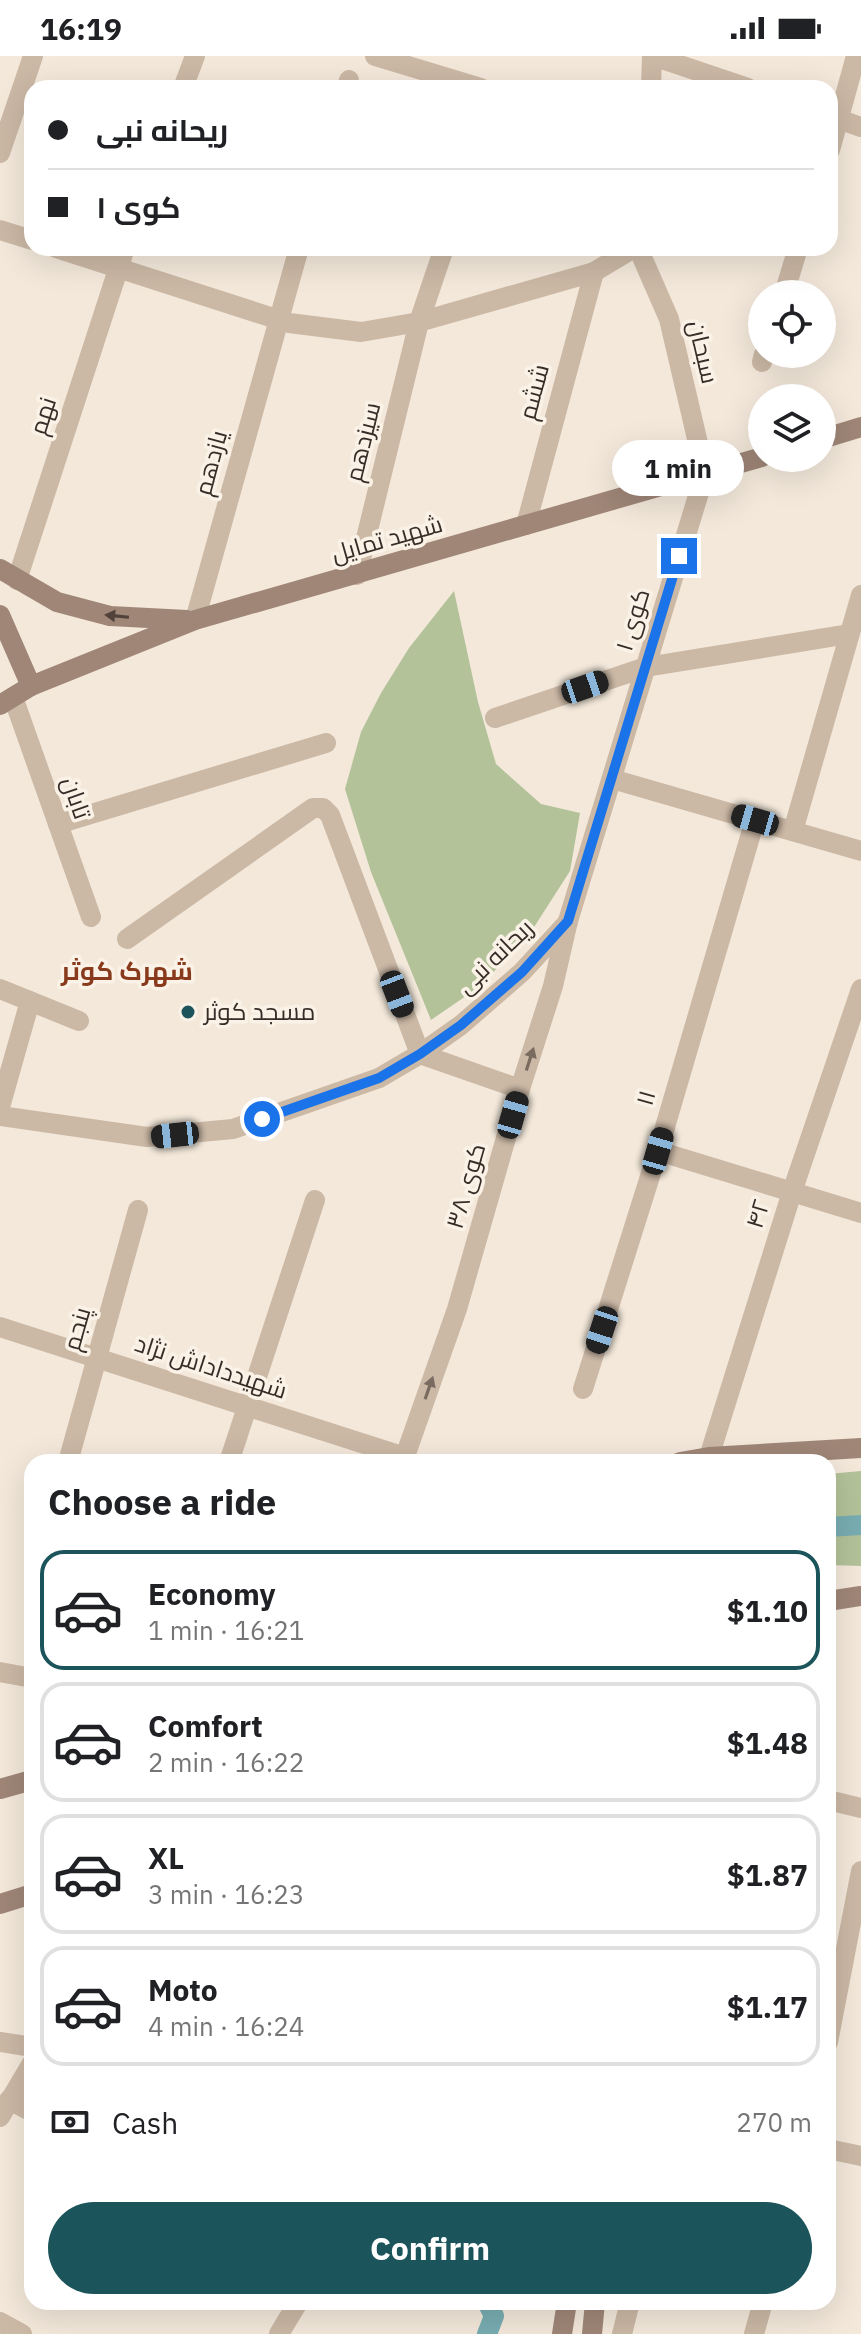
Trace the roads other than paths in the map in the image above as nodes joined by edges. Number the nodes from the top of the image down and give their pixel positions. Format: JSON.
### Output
{"nodes":[{"id":1,"x":33,"y":56,"type":"edge"},
{"id":2,"x":195,"y":56,"type":"edge"},
{"id":3,"x":375,"y":56,"type":"edge"},
{"id":4,"x":653,"y":56,"type":"edge"},
{"id":5,"x":856,"y":56,"type":"edge"},
{"id":6,"x":25,"y":80,"type":"edge"},
{"id":7,"x":186,"y":80,"type":"edge"},
{"id":8,"x":454,"y":80,"type":"edge"},
{"id":9,"x":652,"y":80,"type":"edge"},
{"id":10,"x":724,"y":80,"type":"edge"},
{"id":11,"x":24,"y":82,"type":"edge"},
{"id":12,"x":838,"y":109,"type":"edge"},
{"id":13,"x":838,"y":119,"type":"edge"},
{"id":14,"x":861,"y":127,"type":"edge"},
{"id":15,"x":0,"y":153,"type":"edge"},
{"id":16,"x":0,"y":230,"type":"edge"},
{"id":17,"x":24,"y":238,"type":"edge"},
{"id":18,"x":81,"y":256,"type":"edge"},
{"id":19,"x":122,"y":256,"type":"edge"},
{"id":20,"x":297,"y":256,"type":"edge"},
{"id":21,"x":441,"y":256,"type":"edge"},
{"id":22,"x":622,"y":256,"type":"edge"},
{"id":23,"x":640,"y":256,"type":"edge"},
{"id":24,"x":796,"y":256,"type":"edge"},
{"id":25,"x":118,"y":268,"type":"junction"},
{"id":26,"x":594,"y":272,"type":"junction"},
{"id":27,"x":788,"y":280,"type":"edge"},
{"id":28,"x":278,"y":319,"type":"junction"},
{"id":29,"x":419,"y":322,"type":"junction"},
{"id":30,"x":861,"y":427,"type":"edge"},
{"id":31,"x":836,"y":435,"type":"edge"},
{"id":32,"x":748,"y":461,"type":"edge"},
{"id":33,"x":705,"y":473,"type":"junction"},
{"id":34,"x":526,"y":525,"type":"junction"},
{"id":35,"x":9,"y":574,"type":"edge"},
{"id":36,"x":357,"y":575,"type":"junction"},
{"id":37,"x":861,"y":595,"type":"edge"},
{"id":38,"x":0,"y":615,"type":"edge"},
{"id":39,"x":195,"y":620,"type":"junction"},
{"id":40,"x":849,"y":634,"type":"junction"},
{"id":41,"x":646,"y":667,"type":"junction"},
{"id":42,"x":31,"y":686,"type":"junction"},
{"id":43,"x":6,"y":701,"type":"edge"},
{"id":44,"x":495,"y":718,"type":"dead end"},
{"id":45,"x":326,"y":743,"type":"dead end"},
{"id":46,"x":612,"y":779,"type":"junction"},
{"id":47,"x":755,"y":820,"type":"junction"},
{"id":48,"x":58,"y":824,"type":"junction"},
{"id":49,"x":793,"y":831,"type":"junction"},
{"id":50,"x":861,"y":851,"type":"edge"},
{"id":51,"x":91,"y":917,"type":"dead end"},
{"id":52,"x":568,"y":921,"type":"junction"},
{"id":53,"x":127,"y":939,"type":"dead end"},
{"id":54,"x":0,"y":989,"type":"edge"},
{"id":55,"x":861,"y":989,"type":"edge"},
{"id":56,"x":30,"y":1001,"type":"junction"},
{"id":57,"x":79,"y":1021,"type":"dead end"},
{"id":58,"x":420,"y":1054,"type":"junction"},
{"id":59,"x":520,"y":1089,"type":"junction"},
{"id":60,"x":0,"y":1107,"type":"edge"},
{"id":61,"x":0,"y":1116,"type":"edge"},
{"id":62,"x":658,"y":1151,"type":"junction"},
{"id":63,"x":792,"y":1192,"type":"junction"},
{"id":64,"x":315,"y":1200,"type":"dead end"},
{"id":65,"x":138,"y":1210,"type":"dead end"},
{"id":66,"x":861,"y":1213,"type":"edge"},
{"id":67,"x":0,"y":1327,"type":"edge"},
{"id":68,"x":95,"y":1357,"type":"junction"},
{"id":69,"x":583,"y":1389,"type":"dead end"},
{"id":70,"x":247,"y":1406,"type":"junction"},
{"id":71,"x":861,"y":1448,"type":"edge"},
{"id":72,"x":70,"y":1454,"type":"edge"},
{"id":73,"x":232,"y":1454,"type":"edge"},
{"id":74,"x":387,"y":1454,"type":"edge"},
{"id":75,"x":406,"y":1454,"type":"edge"},
{"id":76,"x":710,"y":1454,"type":"edge"},
{"id":77,"x":818,"y":1454,"type":"edge"},
{"id":78,"x":861,"y":1596,"type":"edge"},
{"id":79,"x":836,"y":1600,"type":"edge"},
{"id":80,"x":0,"y":1672,"type":"edge"},
{"id":81,"x":24,"y":1676,"type":"edge"},
{"id":82,"x":24,"y":1782,"type":"edge"},
{"id":83,"x":0,"y":1790,"type":"edge"},
{"id":84,"x":836,"y":1802,"type":"edge"},
{"id":85,"x":861,"y":1808,"type":"edge"},
{"id":86,"x":861,"y":1871,"type":"edge"},
{"id":87,"x":0,"y":1889,"type":"edge"},
{"id":88,"x":24,"y":1895,"type":"edge"},
{"id":89,"x":24,"y":1897,"type":"edge"},
{"id":90,"x":0,"y":1904,"type":"edge"},
{"id":91,"x":836,"y":2001,"type":"edge"},
{"id":92,"x":0,"y":2042,"type":"edge"},
{"id":93,"x":24,"y":2046,"type":"edge"},
{"id":94,"x":24,"y":2076,"type":"edge"},
{"id":95,"x":4,"y":2109,"type":"edge"},
{"id":96,"x":24,"y":2111,"type":"edge"},
{"id":97,"x":836,"y":2151,"type":"edge"},
{"id":98,"x":861,"y":2156,"type":"edge"},
{"id":99,"x":293,"y":2310,"type":"edge"},
{"id":100,"x":566,"y":2310,"type":"edge"},
{"id":101,"x":594,"y":2310,"type":"edge"},
{"id":102,"x":628,"y":2310,"type":"edge"},
{"id":103,"x":761,"y":2310,"type":"edge"},
{"id":104,"x":0,"y":2322,"type":"edge"},
{"id":105,"x":563,"y":2330,"type":"edge"},
{"id":106,"x":22,"y":2334,"type":"edge"},
{"id":107,"x":279,"y":2334,"type":"edge"},
{"id":108,"x":593,"y":2334,"type":"edge"},
{"id":109,"x":622,"y":2334,"type":"edge"},
{"id":110,"x":754,"y":2334,"type":"edge"}],
"edges":[{"from":1,"to":6,"type":"street"},
{"from":2,"to":7,"type":"street"},
{"from":3,"to":8,"type":"street"},
{"from":4,"to":9,"type":"street"},
{"from":4,"to":10,"type":"street"},
{"from":5,"to":12,"type":"street"},
{"from":11,"to":15,"type":"street"},
{"from":13,"to":14,"type":"street"},
{"from":16,"to":17,"type":"street"},
{"from":18,"to":25,"type":"street"},
{"from":19,"to":25,"type":"street","name":"نهم"},
{"from":20,"to":28,"type":"street","name":"یازدهم"},
{"from":21,"to":29,"type":"street","name":"سیزدهم"},
{"from":22,"to":26,"type":"street"},
{"from":23,"to":33,"type":"street","name":"سبحان"},
{"from":24,"to":27,"type":"street"},
{"from":25,"to":28,"type":"street"},
{"from":25,"to":35,"type":"street","name":"نهم"},
{"from":26,"to":29,"type":"street"},
{"from":26,"to":34,"type":"street","name":"ششم"},
{"from":28,"to":29,"type":"street"},
{"from":28,"to":39,"type":"street","name":"یازدهم"},
{"from":29,"to":36,"type":"street","name":"سیزدهم"},
{"from":30,"to":31,"type":"street"},
{"from":32,"to":33,"type":"street","name":"شهید تمایل"},
{"from":33,"to":34,"type":"street","name":"شهید تمایل"},
{"from":33,"to":41,"type":"street","name":"کوی ۱"},
{"from":34,"to":36,"type":"street","name":"شهید تمایل"},
{"from":39,"to":35,"type":"street","one_way":true},
{"from":36,"to":39,"type":"street","name":"شهید تمایل"},
{"from":37,"to":40,"type":"street"},
{"from":38,"to":42,"type":"street"},
{"from":39,"to":42,"type":"street","name":"شهید تمایل"},
{"from":40,"to":41,"type":"street"},
{"from":40,"to":49,"type":"street"},
{"from":41,"to":44,"type":"street"},
{"from":41,"to":46,"type":"street","name":"کوی ۱"},
{"from":42,"to":43,"type":"street","name":"شهید تمایل"},
{"from":43,"to":48,"type":"street","name":"تابان"},
{"from":45,"to":48,"type":"street"},
{"from":46,"to":47,"type":"street"},
{"from":46,"to":52,"type":"street","name":"کوی ۱"},
{"from":47,"to":49,"type":"street"},
{"from":47,"to":62,"type":"street","name":"۱۱"},
{"from":48,"to":51,"type":"street","name":"تابان"},
{"from":49,"to":50,"type":"street"},
{"from":52,"to":58,"type":"street","name":"ریحانه نبی"},
{"from":59,"to":52,"type":"street","name":"کوی ۳۸","one_way":true},
{"from":53,"to":58,"type":"street"},
{"from":54,"to":56,"type":"street"},
{"from":55,"to":63,"type":"street","name":"۴۲"},
{"from":56,"to":57,"type":"street"},
{"from":56,"to":60,"type":"street"},
{"from":58,"to":59,"type":"street"},
{"from":58,"to":61,"type":"street","name":"ریحانه نبی"},
{"from":75,"to":59,"type":"street","name":"کوی ۳۸","one_way":true},
{"from":62,"to":63,"type":"street"},
{"from":62,"to":69,"type":"street","name":"۱۱"},
{"from":63,"to":66,"type":"street"},
{"from":63,"to":76,"type":"street","name":"۴۲"},
{"from":64,"to":70,"type":"street"},
{"from":65,"to":68,"type":"street","name":"پنجم"},
{"from":67,"to":68,"type":"street","name":"شهیدداداش نژاد"},
{"from":68,"to":70,"type":"street","name":"شهیدداداش نژاد"},
{"from":68,"to":72,"type":"street","name":"پنجم"},
{"from":70,"to":73,"type":"street"},
{"from":70,"to":74,"type":"street","name":"شهیدداداش نژاد"},
{"from":71,"to":77,"type":"street"},
{"from":78,"to":79,"type":"street"},
{"from":80,"to":81,"type":"street"},
{"from":82,"to":83,"type":"street"},
{"from":84,"to":85,"type":"street"},
{"from":86,"to":91,"type":"street"},
{"from":87,"to":88,"type":"street"},
{"from":89,"to":90,"type":"street"},
{"from":92,"to":93,"type":"street"},
{"from":94,"to":95,"type":"street"},
{"from":95,"to":96,"type":"street"},
{"from":97,"to":98,"type":"street"},
{"from":99,"to":107,"type":"street"},
{"from":100,"to":105,"type":"street"},
{"from":101,"to":108,"type":"street"},
{"from":102,"to":109,"type":"street"},
{"from":103,"to":110,"type":"street"},
{"from":104,"to":106,"type":"street"},
{"from":105,"to":108,"type":"street"}]}
